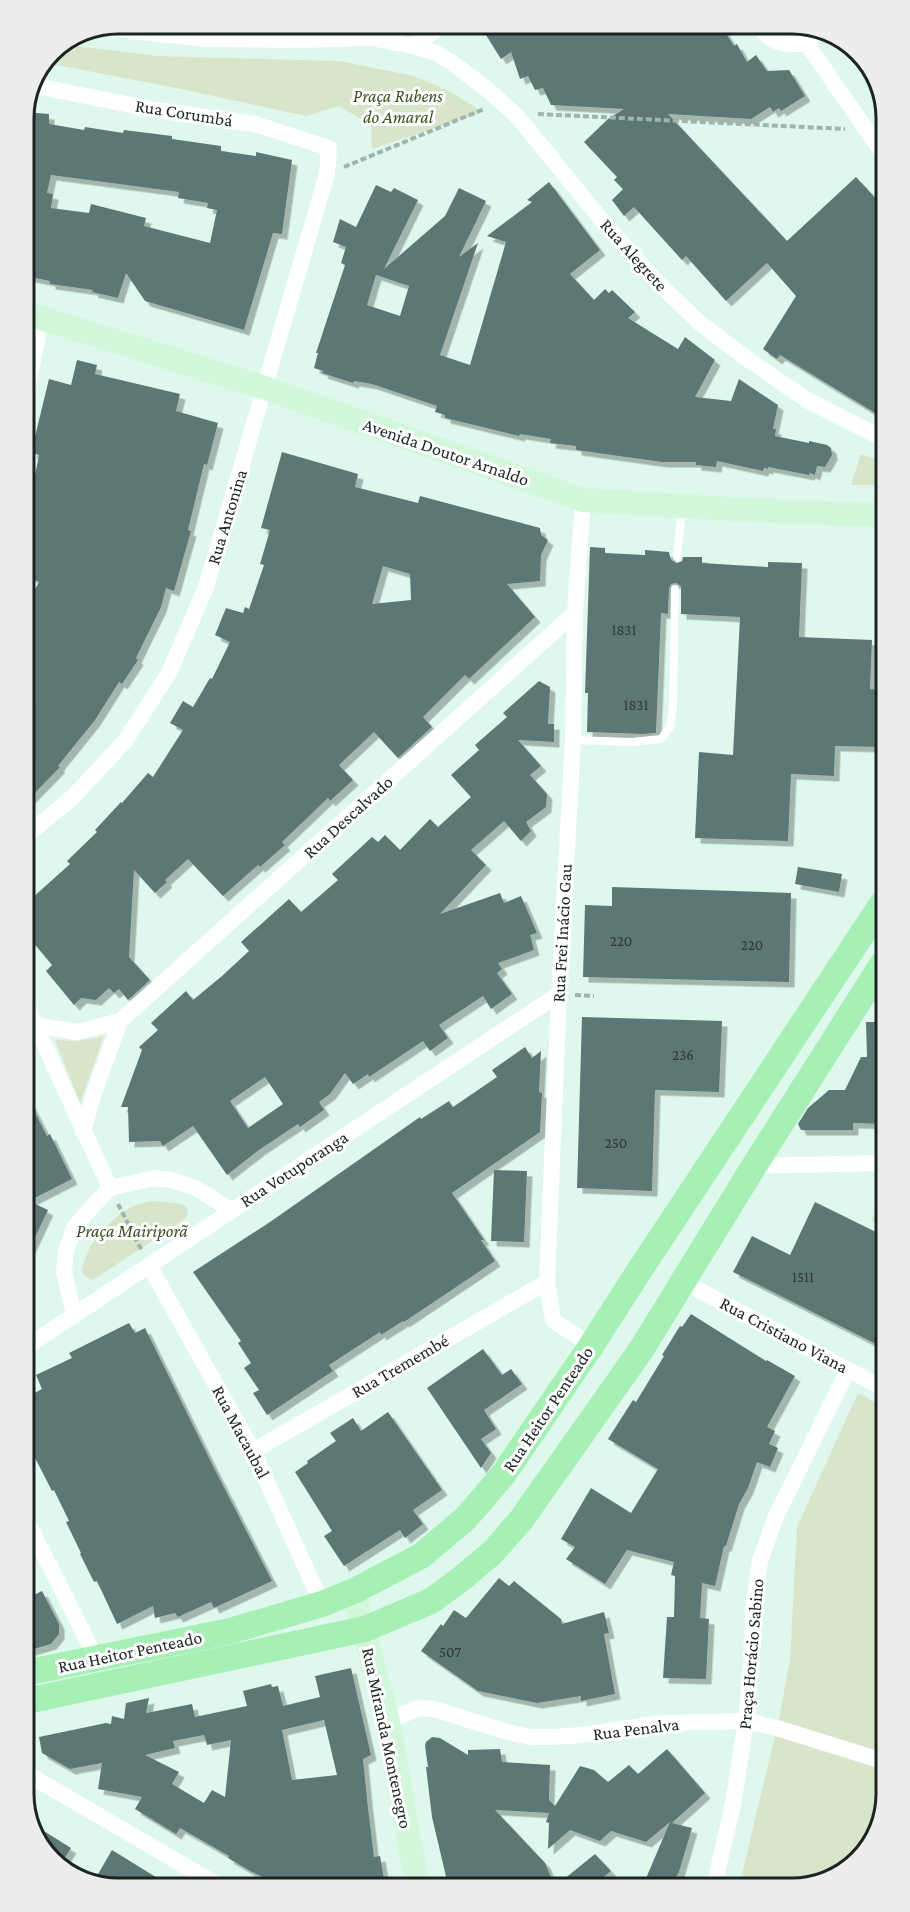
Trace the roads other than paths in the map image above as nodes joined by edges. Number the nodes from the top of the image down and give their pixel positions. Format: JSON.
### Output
{"nodes":[{"id":1,"x":169,"y":35,"type":"edge"},
{"id":2,"x":354,"y":35,"type":"edge"},
{"id":3,"x":429,"y":35,"type":"edge"},
{"id":4,"x":767,"y":35,"type":"edge"},
{"id":5,"x":812,"y":38,"type":"edge"},
{"id":6,"x":358,"y":39,"type":"junction"},
{"id":7,"x":413,"y":46,"type":"junction"},
{"id":8,"x":41,"y":87,"type":"edge"},
{"id":9,"x":875,"y":142,"type":"edge"},
{"id":10,"x":329,"y":148,"type":"joint"},
{"id":11,"x":35,"y":318,"type":"edge"},
{"id":12,"x":265,"y":388,"type":"junction"},
{"id":13,"x":875,"y":434,"type":"edge"},
{"id":14,"x":583,"y":500,"type":"junction"},
{"id":15,"x":683,"y":506,"type":"junction"},
{"id":16,"x":875,"y":515,"type":"edge"},
{"id":17,"x":677,"y":557,"type":"dead end"},
{"id":18,"x":675,"y":589,"type":"dead end"},
{"id":19,"x":575,"y":613,"type":"junction"},
{"id":20,"x":573,"y":740,"type":"junction"},
{"id":21,"x":35,"y":829,"type":"edge"},
{"id":22,"x":875,"y":915,"type":"edge"},
{"id":23,"x":875,"y":976,"type":"edge"},
{"id":24,"x":559,"y":994,"type":"junction"},
{"id":25,"x":34,"y":1018,"type":"edge"},
{"id":26,"x":120,"y":1021,"type":"junction"},
{"id":27,"x":34,"y":1025,"type":"edge"},
{"id":28,"x":83,"y":1132,"type":"junction"},
{"id":29,"x":875,"y":1163,"type":"edge"},
{"id":30,"x":754,"y":1166,"type":"junction"},
{"id":31,"x":110,"y":1188,"type":"junction"},
{"id":32,"x":231,"y":1210,"type":"junction"},
{"id":33,"x":149,"y":1265,"type":"junction"},
{"id":34,"x":547,"y":1282,"type":"junction"},
{"id":35,"x":684,"y":1282,"type":"junction"},
{"id":36,"x":74,"y":1314,"type":"junction"},
{"id":37,"x":34,"y":1341,"type":"edge"},
{"id":38,"x":591,"y":1346,"type":"junction"},
{"id":39,"x":848,"y":1370,"type":"junction"},
{"id":40,"x":875,"y":1384,"type":"edge"},
{"id":41,"x":253,"y":1451,"type":"junction"},
{"id":42,"x":34,"y":1535,"type":"edge"},
{"id":43,"x":354,"y":1591,"type":"junction"},
{"id":44,"x":322,"y":1604,"type":"junction"},
{"id":45,"x":365,"y":1629,"type":"junction"},
{"id":46,"x":96,"y":1658,"type":"junction"},
{"id":47,"x":34,"y":1671,"type":"edge"},
{"id":48,"x":34,"y":1699,"type":"edge"},
{"id":49,"x":388,"y":1721,"type":"junction"},
{"id":50,"x":746,"y":1721,"type":"junction"},
{"id":51,"x":875,"y":1759,"type":"edge"},
{"id":52,"x":34,"y":1778,"type":"edge"},
{"id":53,"x":203,"y":1877,"type":"edge"},
{"id":54,"x":416,"y":1877,"type":"edge"},
{"id":55,"x":716,"y":1878,"type":"edge"}],
"edges":[{"from":1,"to":6,"type":"street","name":"Rua Alegrete"},
{"from":2,"to":6,"type":"street"},
{"from":3,"to":7,"type":"street"},
{"from":4,"to":5,"type":"street"},
{"from":5,"to":9,"type":"street"},
{"from":6,"to":7,"type":"street","name":"Rua Alegrete"},
{"from":7,"to":13,"type":"street","name":"Rua Alegrete"},
{"from":8,"to":10,"type":"street","name":"Rua Corumbá"},
{"from":10,"to":12,"type":"street","name":"Rua Antonina"},
{"from":11,"to":12,"type":"main road","name":"Avenida Doutor Arnaldo"},
{"from":12,"to":14,"type":"main road","name":"Avenida Doutor Arnaldo"},
{"from":12,"to":21,"type":"street","name":"Rua Antonina"},
{"from":14,"to":15,"type":"main road","name":"Avenida Doutor Arnaldo"},
{"from":14,"to":19,"type":"street","name":"Rua Frei Inácio Gau"},
{"from":15,"to":16,"type":"main road","name":"Avenida Doutor Arnaldo"},
{"from":15,"to":17,"type":"lane"},
{"from":18,"to":20,"type":"lane"},
{"from":19,"to":20,"type":"street","name":"Rua Frei Inácio Gau"},
{"from":19,"to":26,"type":"street","name":"Rua Descalvado"},
{"from":20,"to":24,"type":"street","name":"Rua Frei Inácio Gau"},
{"from":22,"to":38,"type":"main road","name":"Rua Heitor Penteado"},
{"from":23,"to":30,"type":"main road","name":"Rua Heitor Penteado"},
{"from":24,"to":32,"type":"street","name":"Rua Votuporanga"},
{"from":24,"to":34,"type":"street","name":"Rua Frei Inácio Gau"},
{"from":25,"to":26,"type":"street","name":"Rua Descalvado"},
{"from":26,"to":28,"type":"street","name":"Rua Descalvado"},
{"from":27,"to":28,"type":"street"},
{"from":28,"to":31,"type":"street"},
{"from":29,"to":30,"type":"street"},
{"from":30,"to":35,"type":"main road","name":"Rua Heitor Penteado"},
{"from":31,"to":32,"type":"street"},
{"from":31,"to":36,"type":"street"},
{"from":32,"to":33,"type":"street","name":"Rua Votuporanga"},
{"from":33,"to":36,"type":"street","name":"Rua Votuporanga"},
{"from":33,"to":41,"type":"street","name":"Rua Macaubal"},
{"from":34,"to":38,"type":"street","name":"Rua Frei Inácio Gau"},
{"from":34,"to":41,"type":"street","name":"Rua Tremembé"},
{"from":35,"to":39,"type":"street","name":"Rua Cristiano Viana"},
{"from":35,"to":45,"type":"main road","name":"Rua Heitor Penteado"},
{"from":36,"to":37,"type":"street","name":"Rua Votuporanga"},
{"from":38,"to":43,"type":"main road","name":"Rua Heitor Penteado"},
{"from":39,"to":40,"type":"street","name":"Rua Cristiano Viana"},
{"from":39,"to":50,"type":"street","name":"Praça Horácio Sabino"},
{"from":41,"to":44,"type":"street","name":"Rua Macaubal"},
{"from":42,"to":46,"type":"street"},
{"from":43,"to":44,"type":"main road","name":"Rua Heitor Penteado"},
{"from":43,"to":45,"type":"main road","name":"Rua Miranda Montenegro"},
{"from":44,"to":46,"type":"main road","name":"Rua Heitor Penteado"},
{"from":45,"to":48,"type":"main road","name":"Rua Heitor Penteado"},
{"from":45,"to":49,"type":"main road","name":"Rua Miranda Montenegro"},
{"from":46,"to":47,"type":"main road","name":"Rua Heitor Penteado"},
{"from":49,"to":50,"type":"street","name":"Rua Penalva"},
{"from":49,"to":54,"type":"main road","name":"Rua Miranda Montenegro"},
{"from":50,"to":51,"type":"street","name":"Rua Penalva"},
{"from":50,"to":55,"type":"street","name":"Praça Horácio Sabino"},
{"from":52,"to":53,"type":"street"}]}
